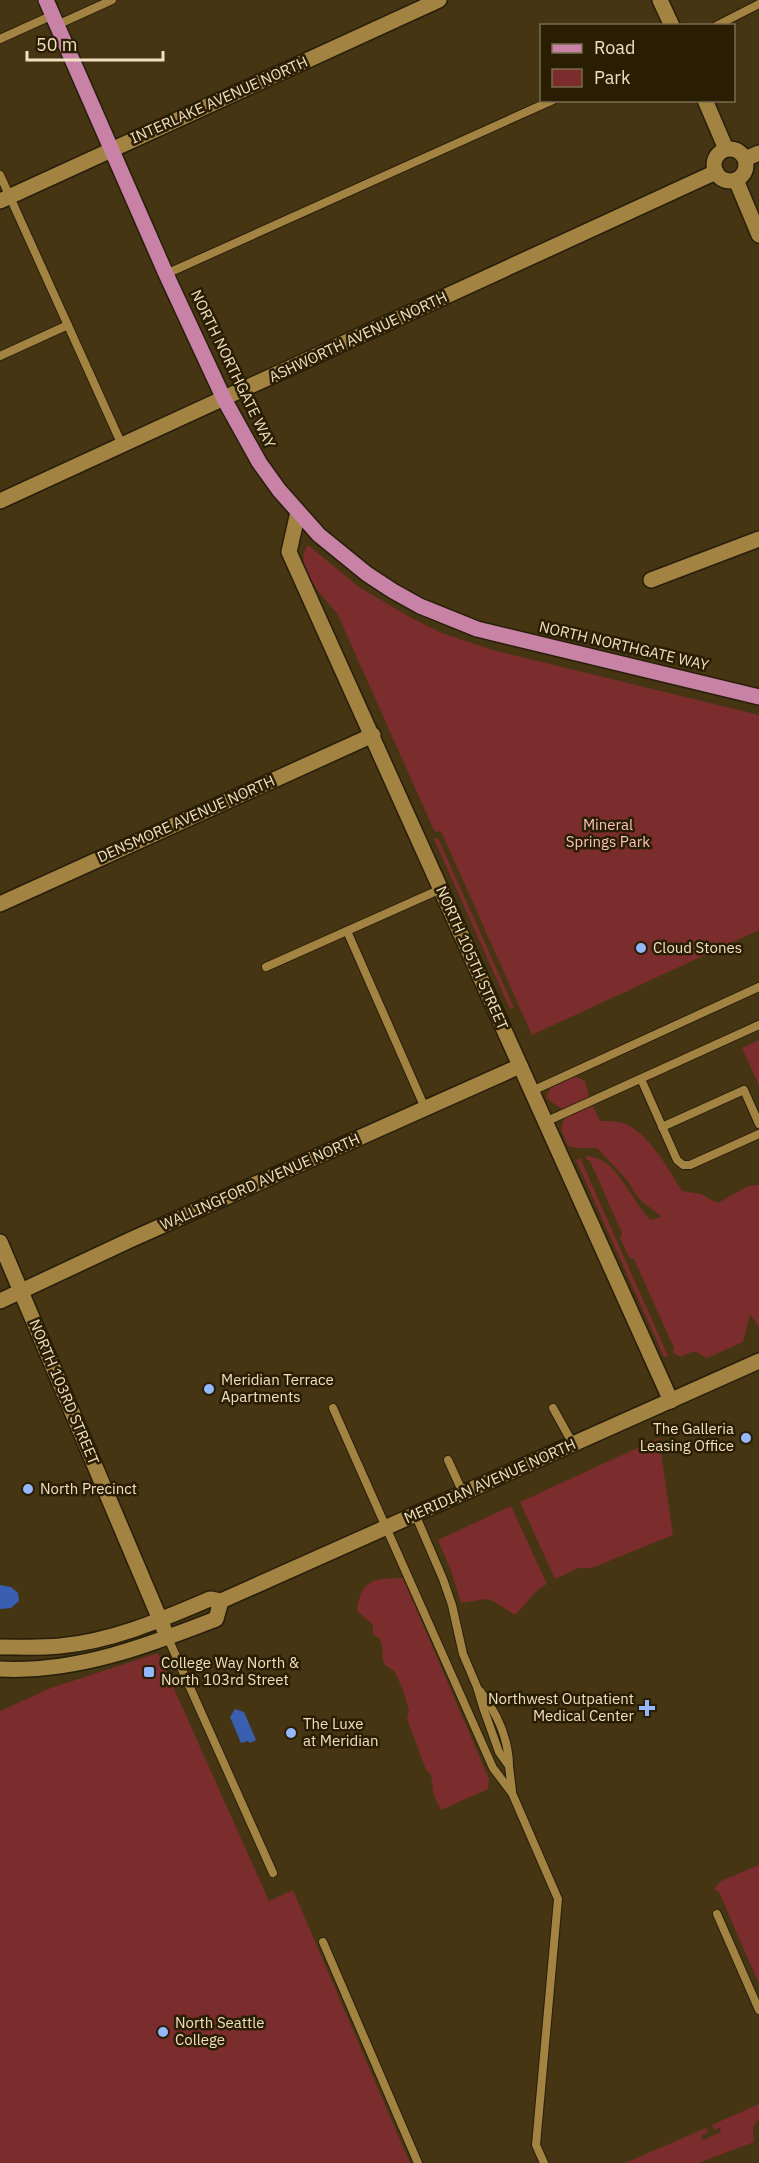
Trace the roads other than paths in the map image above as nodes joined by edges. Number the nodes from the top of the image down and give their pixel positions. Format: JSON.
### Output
{"nodes":[{"id":1,"x":46,"y":0,"type":"edge"},
{"id":2,"x":112,"y":0,"type":"edge"},
{"id":3,"x":439,"y":0,"type":"edge"},
{"id":4,"x":660,"y":0,"type":"edge"},
{"id":5,"x":759,"y":4,"type":"edge"},
{"id":6,"x":55,"y":20,"type":"junction"},
{"id":7,"x":671,"y":24,"type":"edge"},
{"id":8,"x":720,"y":24,"type":"edge"},
{"id":9,"x":0,"y":39,"type":"edge"},
{"id":10,"x":549,"y":102,"type":"edge"},
{"id":11,"x":706,"y":102,"type":"edge"},
{"id":12,"x":111,"y":149,"type":"junction"},
{"id":13,"x":726,"y":149,"type":"junction"},
{"id":14,"x":752,"y":156,"type":"edge"},
{"id":15,"x":716,"y":172,"type":"junction"},
{"id":16,"x":0,"y":175,"type":"edge"},
{"id":17,"x":736,"y":180,"type":"junction"},
{"id":18,"x":5,"y":199,"type":"edge"},
{"id":19,"x":759,"y":235,"type":"edge"},
{"id":20,"x":166,"y":274,"type":"junction"},
{"id":21,"x":68,"y":326,"type":"junction"},
{"id":22,"x":0,"y":356,"type":"edge"},
{"id":23,"x":224,"y":399,"type":"junction"},
{"id":24,"x":122,"y":445,"type":"junction"},
{"id":25,"x":0,"y":501,"type":"edge"},
{"id":26,"x":298,"y":513,"type":"junction"},
{"id":27,"x":759,"y":539,"type":"edge"},
{"id":28,"x":651,"y":580,"type":"dead end"},
{"id":29,"x":759,"y":697,"type":"edge"},
{"id":30,"x":373,"y":735,"type":"junction"},
{"id":31,"x":441,"y":889,"type":"junction"},
{"id":32,"x":0,"y":904,"type":"edge"},
{"id":33,"x":347,"y":931,"type":"junction"},
{"id":34,"x":266,"y":967,"type":"dead end"},
{"id":35,"x":759,"y":987,"type":"edge"},
{"id":36,"x":759,"y":1025,"type":"edge"},
{"id":37,"x":520,"y":1066,"type":"junction"},
{"id":38,"x":640,"y":1079,"type":"junction"},
{"id":39,"x":532,"y":1091,"type":"junction"},
{"id":40,"x":425,"y":1108,"type":"junction"},
{"id":41,"x":545,"y":1122,"type":"junction"},
{"id":42,"x":759,"y":1124,"type":"edge"},
{"id":43,"x":662,"y":1127,"type":"junction"},
{"id":44,"x":759,"y":1134,"type":"edge"},
{"id":45,"x":0,"y":1242,"type":"edge"},
{"id":46,"x":22,"y":1290,"type":"junction"},
{"id":47,"x":0,"y":1301,"type":"edge"},
{"id":48,"x":759,"y":1361,"type":"edge"},
{"id":49,"x":671,"y":1401,"type":"junction"},
{"id":50,"x":333,"y":1408,"type":"dead end"},
{"id":51,"x":553,"y":1408,"type":"dead end"},
{"id":52,"x":573,"y":1444,"type":"junction"},
{"id":53,"x":448,"y":1460,"type":"dead end"},
{"id":54,"x":463,"y":1493,"type":"junction"},
{"id":55,"x":415,"y":1514,"type":"junction"},
{"id":56,"x":387,"y":1526,"type":"junction"},
{"id":57,"x":164,"y":1629,"type":"junction"},
{"id":58,"x":0,"y":1647,"type":"edge"},
{"id":59,"x":0,"y":1669,"type":"edge"},
{"id":60,"x":512,"y":1793,"type":"junction"},
{"id":61,"x":273,"y":1873,"type":"dead end"},
{"id":62,"x":717,"y":1914,"type":"dead end"},
{"id":63,"x":323,"y":1942,"type":"dead end"},
{"id":64,"x":759,"y":2010,"type":"edge"},
{"id":65,"x":418,"y":2163,"type":"edge"},
{"id":66,"x":544,"y":2163,"type":"edge"}],
"edges":[{"from":1,"to":6,"type":"main road","name":"NORTH NORTHGATE WAY"},
{"from":2,"to":6,"type":"lane"},
{"from":3,"to":12,"type":"street","name":"INTERLAKE AVENUE NORTH"},
{"from":4,"to":7,"type":"street"},
{"from":5,"to":8,"type":"lane"},
{"from":6,"to":9,"type":"lane"},
{"from":6,"to":12,"type":"main road","name":"NORTH NORTHGATE WAY"},
{"from":10,"to":20,"type":"lane"},
{"from":11,"to":13,"type":"street"},
{"from":12,"to":18,"type":"street","name":"INTERLAKE AVENUE NORTH"},
{"from":12,"to":20,"type":"main road","name":"NORTH NORTHGATE WAY"},
{"from":13,"to":14,"type":"street"},
{"from":13,"to":15,"type":"street"},
{"from":14,"to":17,"type":"street"},
{"from":15,"to":17,"type":"street"},
{"from":15,"to":23,"type":"street","name":"ASHWORTH AVENUE NORTH"},
{"from":16,"to":18,"type":"lane"},
{"from":17,"to":19,"type":"street"},
{"from":18,"to":21,"type":"lane"},
{"from":20,"to":23,"type":"main road","name":"NORTH NORTHGATE WAY"},
{"from":21,"to":22,"type":"lane"},
{"from":21,"to":24,"type":"lane"},
{"from":23,"to":24,"type":"street","name":"ASHWORTH AVENUE NORTH"},
{"from":23,"to":26,"type":"main road","name":"NORTH NORTHGATE WAY"},
{"from":24,"to":25,"type":"street","name":"ASHWORTH AVENUE NORTH"},
{"from":26,"to":29,"type":"main road","name":"NORTH NORTHGATE WAY"},
{"from":26,"to":30,"type":"street","name":"NORTH 105TH STREET"},
{"from":27,"to":28,"type":"street"},
{"from":30,"to":31,"type":"street","name":"NORTH 105TH STREET"},
{"from":30,"to":32,"type":"street","name":"DENSMORE AVENUE NORTH"},
{"from":31,"to":33,"type":"lane"},
{"from":31,"to":37,"type":"street","name":"NORTH 105TH STREET"},
{"from":33,"to":34,"type":"lane"},
{"from":33,"to":40,"type":"lane"},
{"from":35,"to":39,"type":"lane"},
{"from":36,"to":38,"type":"lane"},
{"from":37,"to":39,"type":"street","name":"NORTH 105TH STREET"},
{"from":37,"to":40,"type":"street","name":"WALLINGFORD AVENUE NORTH"},
{"from":38,"to":41,"type":"lane"},
{"from":38,"to":43,"type":"lane"},
{"from":39,"to":41,"type":"street","name":"NORTH 105TH STREET"},
{"from":40,"to":46,"type":"street","name":"WALLINGFORD AVENUE NORTH"},
{"from":41,"to":49,"type":"street","name":"NORTH 105TH STREET"},
{"from":42,"to":43,"type":"lane"},
{"from":43,"to":44,"type":"lane"},
{"from":45,"to":46,"type":"street","name":"NORTH 103RD STREET"},
{"from":46,"to":47,"type":"street","name":"WALLINGFORD AVENUE NORTH"},
{"from":46,"to":57,"type":"street","name":"NORTH 103RD STREET"},
{"from":48,"to":49,"type":"street","name":"MERIDIAN AVENUE NORTH"},
{"from":49,"to":52,"type":"street","name":"MERIDIAN AVENUE NORTH"},
{"from":50,"to":56,"type":"lane"},
{"from":51,"to":52,"type":"lane"},
{"from":52,"to":54,"type":"street","name":"MERIDIAN AVENUE NORTH"},
{"from":53,"to":54,"type":"lane"},
{"from":54,"to":55,"type":"street","name":"MERIDIAN AVENUE NORTH"},
{"from":55,"to":56,"type":"street","name":"MERIDIAN AVENUE NORTH"},
{"from":55,"to":60,"type":"lane"},
{"from":56,"to":57,"type":"street","name":"MERIDIAN AVENUE NORTH"},
{"from":56,"to":60,"type":"lane"},
{"from":57,"to":58,"type":"street"},
{"from":57,"to":59,"type":"street"},
{"from":57,"to":61,"type":"lane","name":"NORTH 103RD STREET"},
{"from":60,"to":66,"type":"lane"},
{"from":62,"to":64,"type":"lane"},
{"from":63,"to":65,"type":"lane"}]}
